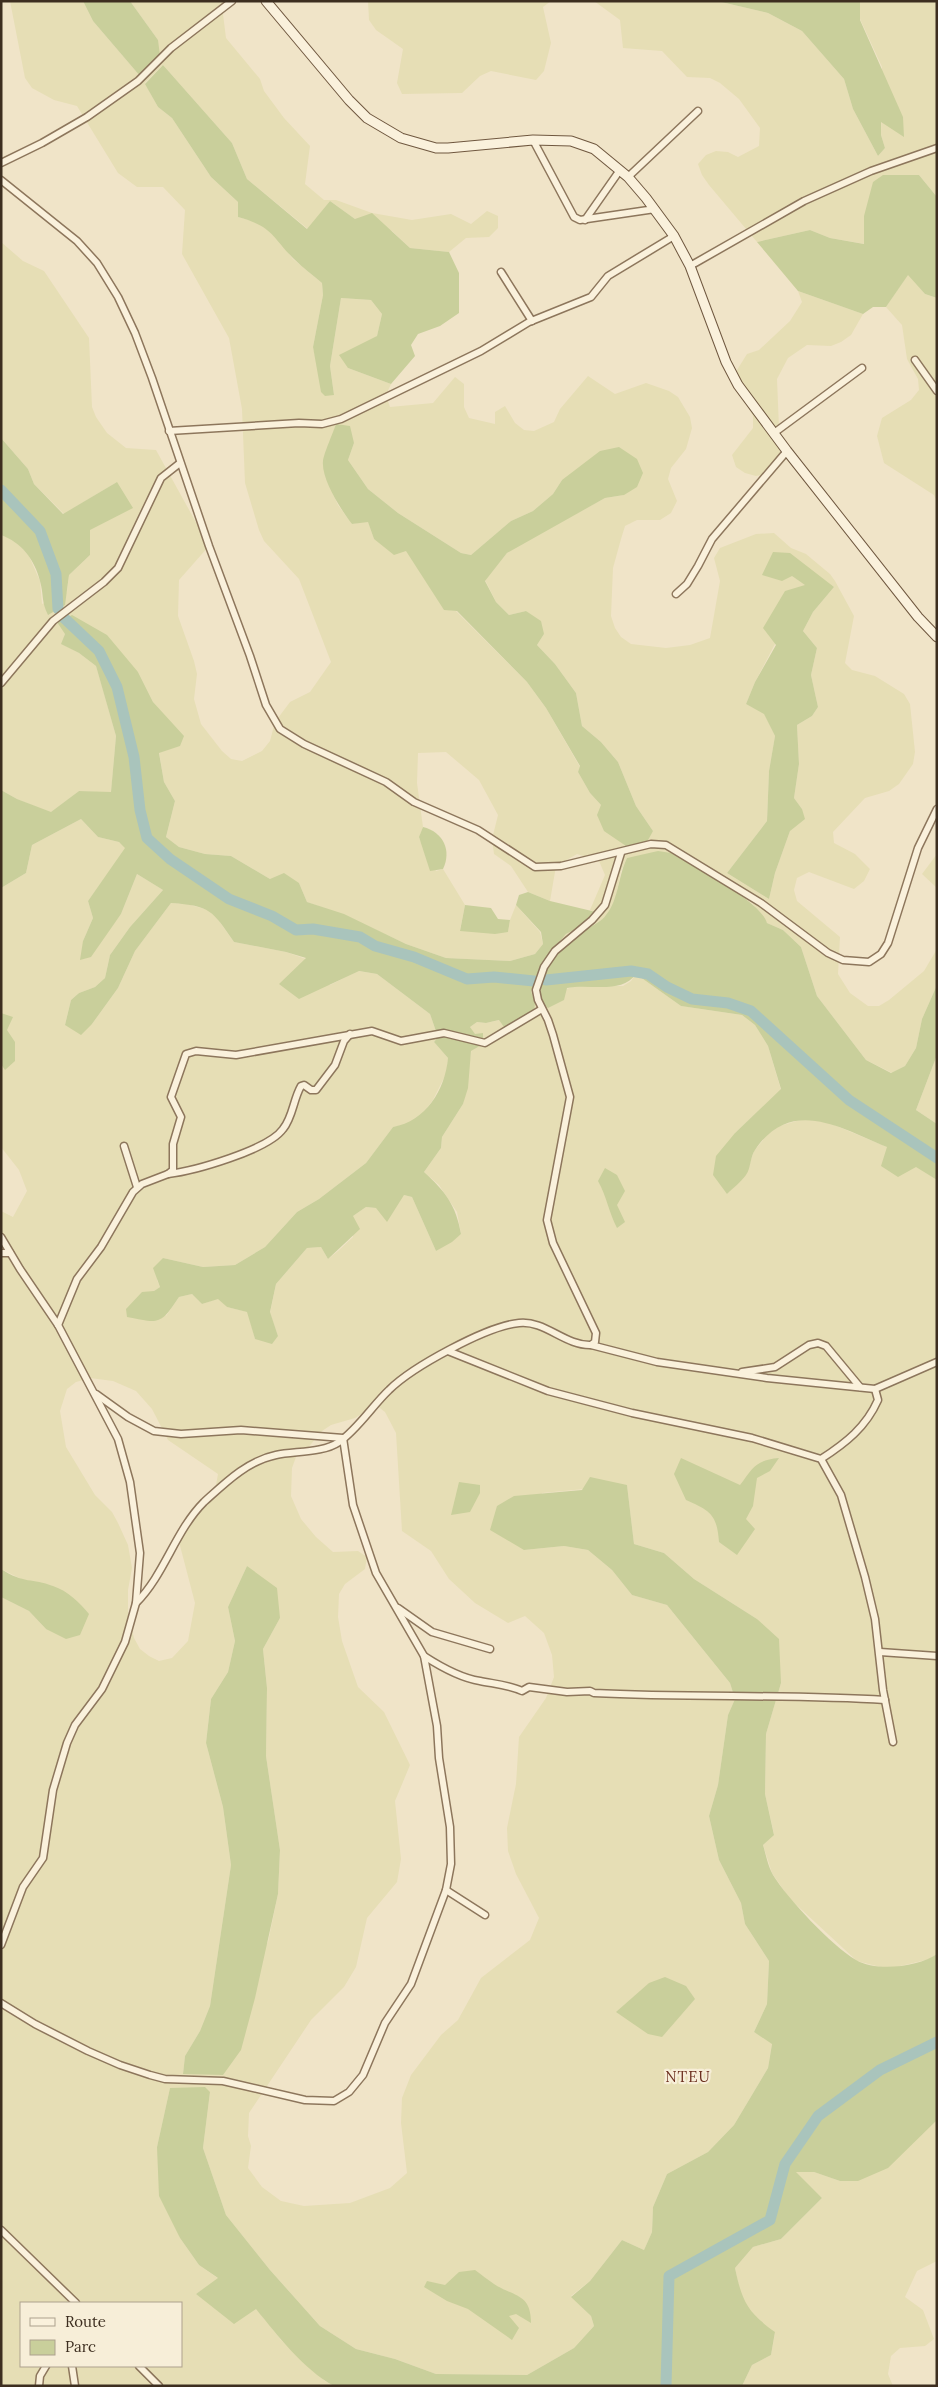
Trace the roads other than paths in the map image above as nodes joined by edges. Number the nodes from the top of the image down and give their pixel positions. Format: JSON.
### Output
{"nodes":[{"id":1,"x":232,"y":1,"type":"edge"},
{"id":2,"x":266,"y":1,"type":"edge"},
{"id":3,"x":698,"y":111,"type":"dead end"},
{"id":4,"x":533,"y":140,"type":"junction"},
{"id":5,"x":937,"y":148,"type":"edge"},
{"id":6,"x":1,"y":163,"type":"edge"},
{"id":7,"x":620,"y":170,"type":"junction"},
{"id":8,"x":628,"y":177,"type":"junction"},
{"id":9,"x":1,"y":180,"type":"edge"},
{"id":10,"x":655,"y":209,"type":"junction"},
{"id":11,"x":585,"y":220,"type":"junction"},
{"id":12,"x":674,"y":236,"type":"junction"},
{"id":13,"x":690,"y":266,"type":"junction"},
{"id":14,"x":501,"y":272,"type":"dead end"},
{"id":15,"x":532,"y":321,"type":"junction"},
{"id":16,"x":915,"y":360,"type":"dead end"},
{"id":17,"x":862,"y":368,"type":"dead end"},
{"id":18,"x":937,"y":391,"type":"edge"},
{"id":19,"x":169,"y":431,"type":"junction"},
{"id":20,"x":774,"y":433,"type":"junction"},
{"id":21,"x":787,"y":451,"type":"junction"},
{"id":22,"x":180,"y":463,"type":"junction"},
{"id":23,"x":676,"y":594,"type":"dead end"},
{"id":24,"x":937,"y":637,"type":"edge"},
{"id":25,"x":1,"y":683,"type":"edge"},
{"id":26,"x":937,"y":810,"type":"edge"},
{"id":27,"x":621,"y":853,"type":"junction"},
{"id":28,"x":542,"y":1009,"type":"junction"},
{"id":29,"x":351,"y":1034,"type":"junction"},
{"id":30,"x":124,"y":1146,"type":"dead end"},
{"id":31,"x":168,"y":1174,"type":"junction"},
{"id":32,"x":137,"y":1187,"type":"junction"},
{"id":33,"x":1,"y":1237,"type":"edge"},
{"id":34,"x":1,"y":1253,"type":"edge"},
{"id":35,"x":10,"y":1253,"type":"junction"},
{"id":36,"x":58,"y":1325,"type":"junction"},
{"id":37,"x":591,"y":1345,"type":"junction"},
{"id":38,"x":448,"y":1351,"type":"junction"},
{"id":39,"x":937,"y":1362,"type":"edge"},
{"id":40,"x":738,"y":1373,"type":"junction"},
{"id":41,"x":860,"y":1387,"type":"junction"},
{"id":42,"x":874,"y":1389,"type":"junction"},
{"id":43,"x":96,"y":1394,"type":"junction"},
{"id":44,"x":343,"y":1438,"type":"junction"},
{"id":45,"x":821,"y":1459,"type":"junction"},
{"id":46,"x":136,"y":1602,"type":"junction"},
{"id":47,"x":395,"y":1605,"type":"junction"},
{"id":48,"x":490,"y":1649,"type":"dead end"},
{"id":49,"x":880,"y":1652,"type":"junction"},
{"id":50,"x":424,"y":1656,"type":"junction"},
{"id":51,"x":937,"y":1656,"type":"edge"},
{"id":52,"x":885,"y":1700,"type":"junction"},
{"id":53,"x":893,"y":1742,"type":"dead end"},
{"id":54,"x":446,"y":1890,"type":"junction"},
{"id":55,"x":485,"y":1915,"type":"dead end"},
{"id":56,"x":1,"y":1945,"type":"edge"},
{"id":57,"x":1,"y":2003,"type":"edge"},
{"id":58,"x":3,"y":2233,"type":"edge"},
{"id":59,"x":72,"y":2302,"type":"edge"},
{"id":60,"x":45,"y":2367,"type":"edge"},
{"id":61,"x":72,"y":2367,"type":"edge"},
{"id":62,"x":140,"y":2367,"type":"edge"},
{"id":63,"x":39,"y":2386,"type":"edge"},
{"id":64,"x":75,"y":2386,"type":"edge"},
{"id":65,"x":159,"y":2386,"type":"edge"}],
"edges":[{"from":1,"to":6,"type":"street"},
{"from":2,"to":4,"type":"street"},
{"from":3,"to":8,"type":"street"},
{"from":4,"to":7,"type":"street"},
{"from":4,"to":11,"type":"street"},
{"from":5,"to":13,"type":"street"},
{"from":7,"to":8,"type":"street"},
{"from":7,"to":11,"type":"street"},
{"from":8,"to":10,"type":"street"},
{"from":9,"to":19,"type":"street"},
{"from":10,"to":11,"type":"street"},
{"from":10,"to":12,"type":"street"},
{"from":12,"to":13,"type":"street"},
{"from":12,"to":15,"type":"street"},
{"from":13,"to":20,"type":"street"},
{"from":14,"to":15,"type":"street"},
{"from":15,"to":19,"type":"street"},
{"from":16,"to":18,"type":"street"},
{"from":17,"to":20,"type":"street"},
{"from":19,"to":22,"type":"street"},
{"from":20,"to":21,"type":"street"},
{"from":21,"to":23,"type":"street"},
{"from":21,"to":24,"type":"street"},
{"from":22,"to":25,"type":"street"},
{"from":22,"to":27,"type":"street"},
{"from":26,"to":27,"type":"street"},
{"from":27,"to":28,"type":"street"},
{"from":28,"to":29,"type":"street"},
{"from":28,"to":37,"type":"street"},
{"from":29,"to":31,"type":"street"},
{"from":29,"to":31,"type":"street"},
{"from":30,"to":32,"type":"street"},
{"from":31,"to":32,"type":"street"},
{"from":32,"to":36,"type":"street"},
{"from":33,"to":35,"type":"street"},
{"from":34,"to":35,"type":"street"},
{"from":35,"to":36,"type":"street"},
{"from":36,"to":43,"type":"street"},
{"from":37,"to":38,"type":"street"},
{"from":37,"to":40,"type":"street"},
{"from":38,"to":44,"type":"street"},
{"from":38,"to":45,"type":"street"},
{"from":39,"to":42,"type":"street"},
{"from":40,"to":41,"type":"street"},
{"from":40,"to":41,"type":"street"},
{"from":41,"to":42,"type":"street"},
{"from":42,"to":45,"type":"street"},
{"from":43,"to":44,"type":"street"},
{"from":43,"to":46,"type":"street"},
{"from":44,"to":46,"type":"street"},
{"from":44,"to":47,"type":"street"},
{"from":45,"to":49,"type":"street"},
{"from":46,"to":56,"type":"street"},
{"from":47,"to":48,"type":"street"},
{"from":47,"to":50,"type":"street"},
{"from":49,"to":51,"type":"street"},
{"from":49,"to":52,"type":"street"},
{"from":50,"to":52,"type":"street"},
{"from":50,"to":54,"type":"street"},
{"from":52,"to":53,"type":"street"},
{"from":54,"to":55,"type":"street"},
{"from":54,"to":57,"type":"street"},
{"from":58,"to":59,"type":"street"},
{"from":60,"to":63,"type":"street"},
{"from":61,"to":64,"type":"street"},
{"from":62,"to":65,"type":"street"}]}
